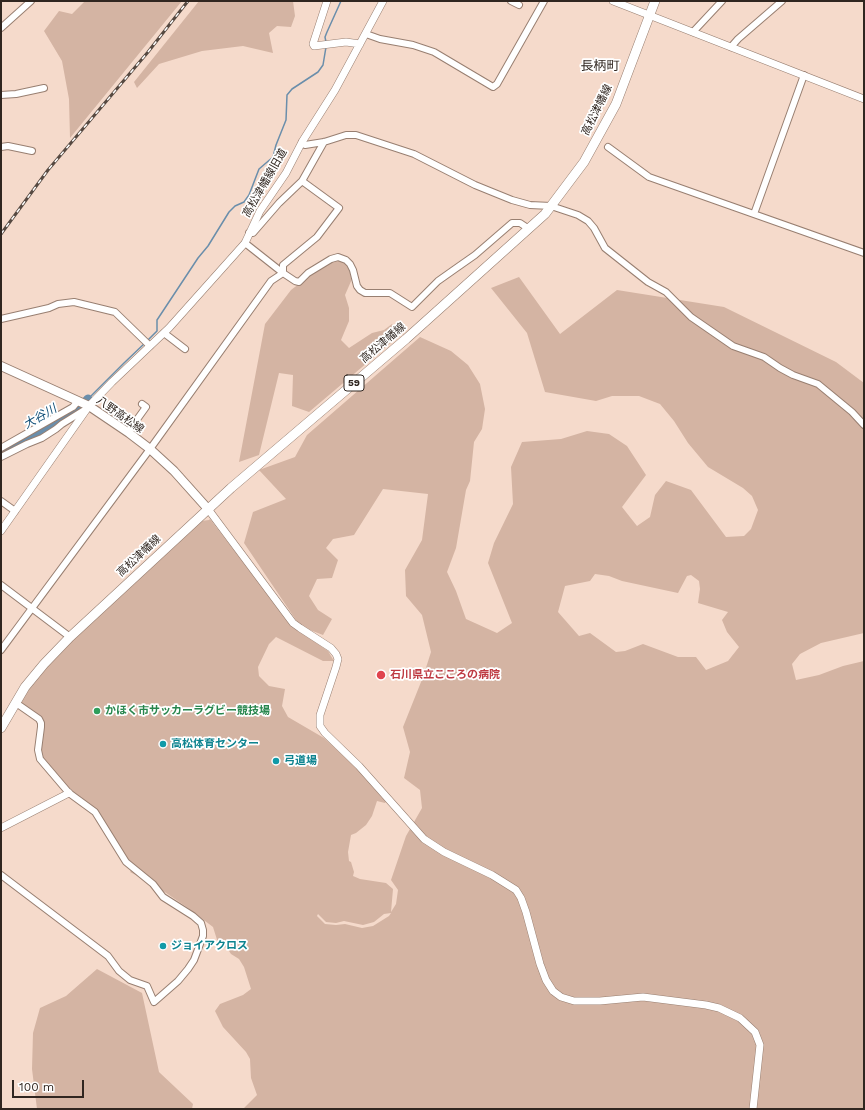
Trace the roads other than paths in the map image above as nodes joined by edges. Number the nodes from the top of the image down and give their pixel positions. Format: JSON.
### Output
{"nodes":[{"id":1,"x":20,"y":1,"type":"edge"},
{"id":2,"x":31,"y":1,"type":"edge"},
{"id":3,"x":327,"y":1,"type":"edge"},
{"id":4,"x":383,"y":1,"type":"edge"},
{"id":5,"x":511,"y":1,"type":"edge"},
{"id":6,"x":544,"y":1,"type":"edge"},
{"id":7,"x":613,"y":1,"type":"edge"},
{"id":8,"x":655,"y":1,"type":"edge"},
{"id":9,"x":722,"y":1,"type":"edge"},
{"id":10,"x":782,"y":1,"type":"edge"},
{"id":11,"x":519,"y":5,"type":"dead end"},
{"id":12,"x":25,"y":6,"type":"junction"},
{"id":13,"x":649,"y":15,"type":"junction"},
{"id":14,"x":1,"y":28,"type":"edge"},
{"id":15,"x":693,"y":32,"type":"junction"},
{"id":16,"x":366,"y":34,"type":"junction"},
{"id":17,"x":360,"y":44,"type":"junction"},
{"id":18,"x":731,"y":47,"type":"junction"},
{"id":19,"x":804,"y":75,"type":"junction"},
{"id":20,"x":44,"y":88,"type":"dead end"},
{"id":21,"x":1,"y":95,"type":"edge"},
{"id":22,"x":863,"y":97,"type":"edge"},
{"id":23,"x":302,"y":142,"type":"junction"},
{"id":24,"x":324,"y":142,"type":"junction"},
{"id":25,"x":1,"y":147,"type":"edge"},
{"id":26,"x":608,"y":147,"type":"dead end"},
{"id":27,"x":32,"y":151,"type":"dead end"},
{"id":28,"x":302,"y":181,"type":"junction"},
{"id":29,"x":551,"y":206,"type":"junction"},
{"id":30,"x":754,"y":214,"type":"junction"},
{"id":31,"x":529,"y":230,"type":"junction"},
{"id":32,"x":249,"y":233,"type":"junction"},
{"id":33,"x":245,"y":243,"type":"junction"},
{"id":34,"x":864,"y":253,"type":"edge"},
{"id":35,"x":283,"y":273,"type":"junction"},
{"id":36,"x":1,"y":319,"type":"edge"},
{"id":37,"x":164,"y":333,"type":"junction"},
{"id":38,"x":148,"y":343,"type":"junction"},
{"id":39,"x":185,"y":349,"type":"dead end"},
{"id":40,"x":1,"y":366,"type":"edge"},
{"id":41,"x":84,"y":404,"type":"junction"},
{"id":42,"x":142,"y":404,"type":"dead end"},
{"id":43,"x":864,"y":425,"type":"edge"},
{"id":44,"x":128,"y":432,"type":"junction"},
{"id":45,"x":1,"y":448,"type":"edge"},
{"id":46,"x":150,"y":449,"type":"junction"},
{"id":47,"x":1,"y":457,"type":"edge"},
{"id":48,"x":1,"y":501,"type":"edge"},
{"id":49,"x":208,"y":509,"type":"junction"},
{"id":50,"x":16,"y":511,"type":"junction"},
{"id":51,"x":1,"y":531,"type":"edge"},
{"id":52,"x":1,"y":585,"type":"edge"},
{"id":53,"x":32,"y":608,"type":"junction"},
{"id":54,"x":70,"y":637,"type":"junction"},
{"id":55,"x":1,"y":650,"type":"edge"},
{"id":56,"x":16,"y":702,"type":"junction"},
{"id":57,"x":1,"y":728,"type":"edge"},
{"id":58,"x":68,"y":793,"type":"junction"},
{"id":59,"x":1,"y":828,"type":"edge"},
{"id":60,"x":1,"y":876,"type":"edge"},
{"id":61,"x":753,"y":1109,"type":"edge"}],
"edges":[{"from":1,"to":12,"type":"street"},
{"from":2,"to":12,"type":"street"},
{"from":3,"to":17,"type":"street"},
{"from":4,"to":16,"type":"street","name":"高松津幡線旧道"},
{"from":5,"to":11,"type":"street"},
{"from":6,"to":16,"type":"street"},
{"from":7,"to":13,"type":"street"},
{"from":8,"to":13,"type":"main road","name":"高松津幡線","number":"59"},
{"from":9,"to":15,"type":"street"},
{"from":10,"to":18,"type":"street"},
{"from":12,"to":14,"type":"street"},
{"from":13,"to":15,"type":"street"},
{"from":13,"to":29,"type":"main road","name":"高松津幡線","number":"59"},
{"from":15,"to":18,"type":"street"},
{"from":16,"to":17,"type":"street","name":"高松津幡線旧道"},
{"from":17,"to":23,"type":"street","name":"高松津幡線旧道"},
{"from":18,"to":19,"type":"street"},
{"from":19,"to":22,"type":"street"},
{"from":19,"to":30,"type":"street"},
{"from":20,"to":21,"type":"street"},
{"from":23,"to":24,"type":"street"},
{"from":23,"to":32,"type":"street","name":"高松津幡線旧道"},
{"from":24,"to":28,"type":"street"},
{"from":24,"to":29,"type":"street"},
{"from":25,"to":27,"type":"street"},
{"from":26,"to":30,"type":"street"},
{"from":28,"to":32,"type":"street"},
{"from":28,"to":35,"type":"street"},
{"from":29,"to":31,"type":"main road","name":"高松津幡線","number":"59"},
{"from":29,"to":43,"type":"street"},
{"from":30,"to":34,"type":"street"},
{"from":31,"to":35,"type":"street"},
{"from":31,"to":49,"type":"main road","name":"高松津幡線","number":"59"},
{"from":32,"to":33,"type":"street","name":"高松津幡線旧道"},
{"from":33,"to":35,"type":"street"},
{"from":33,"to":37,"type":"street","name":"高松津幡線旧道"},
{"from":35,"to":46,"type":"street"},
{"from":36,"to":38,"type":"street"},
{"from":37,"to":38,"type":"street","name":"高松津幡線旧道"},
{"from":37,"to":39,"type":"street"},
{"from":38,"to":41,"type":"street","name":"高松津幡線旧道"},
{"from":40,"to":41,"type":"main road","name":"八野高松線"},
{"from":41,"to":44,"type":"main road","name":"八野高松線"},
{"from":41,"to":45,"type":"street"},
{"from":41,"to":47,"type":"street"},
{"from":41,"to":50,"type":"street","name":"高松津幡線旧道"},
{"from":42,"to":44,"type":"street"},
{"from":44,"to":46,"type":"main road","name":"八野高松線"},
{"from":46,"to":49,"type":"main road","name":"八野高松線"},
{"from":46,"to":53,"type":"street"},
{"from":48,"to":50,"type":"street"},
{"from":49,"to":54,"type":"main road","name":"高松津幡線","number":"59"},
{"from":49,"to":61,"type":"street"},
{"from":50,"to":51,"type":"street","name":"高松津幡線旧道"},
{"from":52,"to":53,"type":"street"},
{"from":53,"to":54,"type":"street"},
{"from":53,"to":55,"type":"street"},
{"from":54,"to":56,"type":"main road","name":"高松津幡線","number":"59"},
{"from":56,"to":57,"type":"main road","name":"高松津幡線","number":"59"},
{"from":56,"to":58,"type":"street"},
{"from":58,"to":59,"type":"street"},
{"from":58,"to":60,"type":"street"}]}
